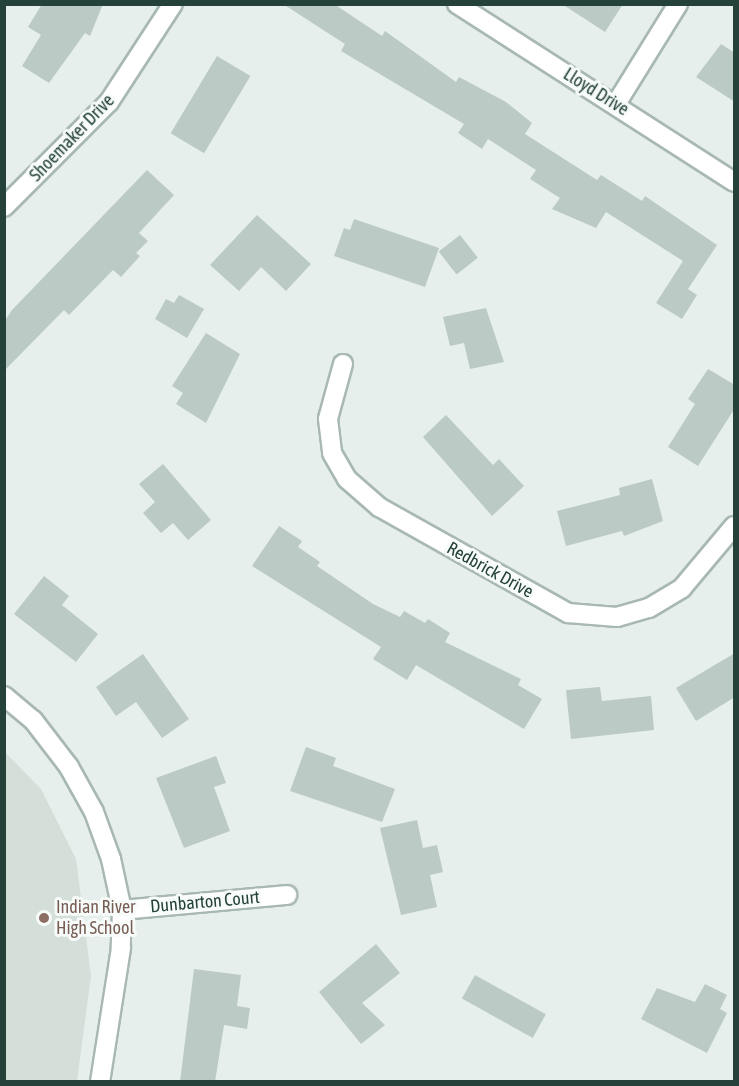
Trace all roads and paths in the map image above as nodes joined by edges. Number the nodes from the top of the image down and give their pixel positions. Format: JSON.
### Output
{"nodes":[{"id":1,"x":173,"y":4,"type":"edge"},
{"id":2,"x":457,"y":4,"type":"edge"},
{"id":3,"x":678,"y":4,"type":"edge"},
{"id":4,"x":616,"y":104,"type":"junction"},
{"id":5,"x":735,"y":182,"type":"edge"},
{"id":6,"x":4,"y":207,"type":"edge"},
{"id":7,"x":343,"y":364,"type":"dead end"},
{"id":8,"x":735,"y":526,"type":"edge"},
{"id":9,"x":4,"y":696,"type":"edge"},
{"id":10,"x":287,"y":895,"type":"dead end"},
{"id":11,"x":123,"y":910,"type":"junction"},
{"id":12,"x":100,"y":1082,"type":"edge"}],
"edges":[{"from":1,"to":6,"type":"street","name":"Shoemaker Drive"},
{"from":2,"to":4,"type":"street","name":"Lloyd Drive"},
{"from":3,"to":4,"type":"street"},
{"from":4,"to":5,"type":"street","name":"Lloyd Drive"},
{"from":7,"to":8,"type":"street","name":"Redbrick Drive"},
{"from":9,"to":11,"type":"street"},
{"from":10,"to":11,"type":"street","name":"Dunbarton Court"},
{"from":11,"to":12,"type":"street"}]}
